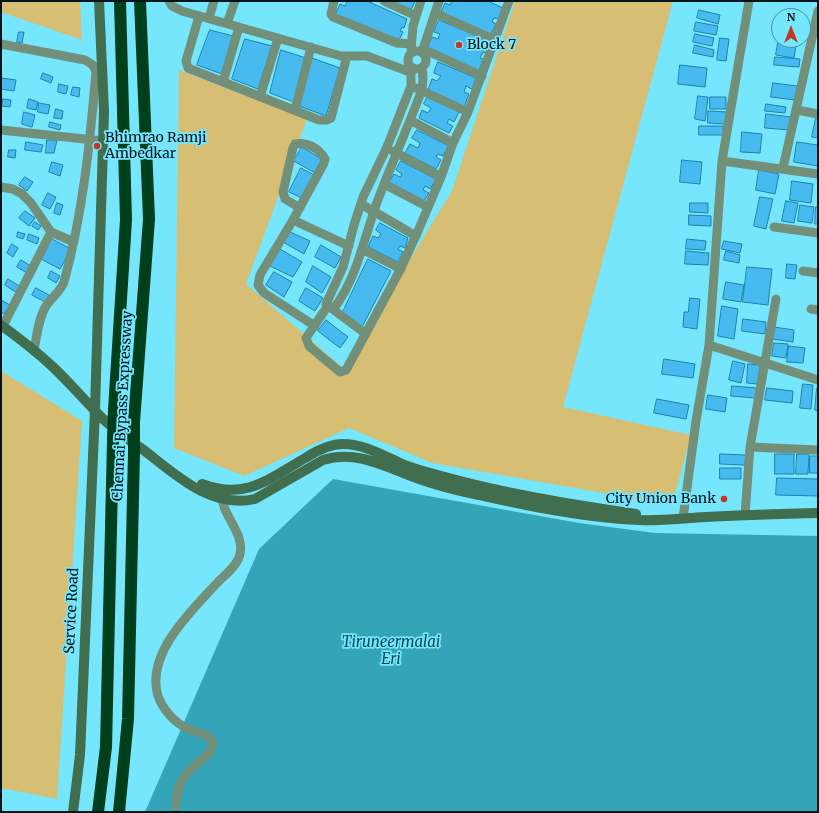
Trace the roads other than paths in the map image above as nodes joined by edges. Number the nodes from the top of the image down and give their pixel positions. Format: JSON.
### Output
{"nodes":[{"id":1,"x":99,"y":1,"type":"edge"},
{"id":2,"x":120,"y":1,"type":"edge"},
{"id":3,"x":140,"y":1,"type":"edge"},
{"id":4,"x":169,"y":1,"type":"edge"},
{"id":5,"x":214,"y":1,"type":"edge"},
{"id":6,"x":235,"y":1,"type":"edge"},
{"id":7,"x":334,"y":1,"type":"edge"},
{"id":8,"x":384,"y":1,"type":"edge"},
{"id":9,"x":421,"y":1,"type":"edge"},
{"id":10,"x":439,"y":1,"type":"edge"},
{"id":11,"x":749,"y":1,"type":"edge"},
{"id":12,"x":506,"y":2,"type":"edge"},
{"id":13,"x":818,"y":11,"type":"edge"},
{"id":14,"x":435,"y":13,"type":"junction"},
{"id":15,"x":200,"y":16,"type":"junction"},
{"id":16,"x":416,"y":16,"type":"junction"},
{"id":17,"x":209,"y":18,"type":"junction"},
{"id":18,"x":227,"y":23,"type":"junction"},
{"id":19,"x":239,"y":27,"type":"junction"},
{"id":20,"x":278,"y":38,"type":"junction"},
{"id":21,"x":494,"y":40,"type":"junction"},
{"id":22,"x":1,"y":44,"type":"edge"},
{"id":23,"x":311,"y":47,"type":"junction"},
{"id":24,"x":411,"y":49,"type":"junction"},
{"id":25,"x":422,"y":50,"type":"junction"},
{"id":26,"x":347,"y":56,"type":"junction"},
{"id":27,"x":422,"y":68,"type":"junction"},
{"id":28,"x":411,"y":70,"type":"junction"},
{"id":29,"x":482,"y":76,"type":"junction"},
{"id":30,"x":223,"y":82,"type":"junction"},
{"id":31,"x":411,"y":86,"type":"junction"},
{"id":32,"x":422,"y":91,"type":"junction"},
{"id":33,"x":260,"y":97,"type":"junction"},
{"id":34,"x":295,"y":110,"type":"junction"},
{"id":35,"x":797,"y":110,"type":"junction"},
{"id":36,"x":468,"y":112,"type":"junction"},
{"id":37,"x":818,"y":114,"type":"edge"},
{"id":38,"x":410,"y":120,"type":"junction"},
{"id":39,"x":1,"y":130,"type":"edge"},
{"id":40,"x":90,"y":139,"type":"junction"},
{"id":41,"x":103,"y":141,"type":"junction"},
{"id":42,"x":453,"y":143,"type":"junction"},
{"id":43,"x":387,"y":147,"type":"junction"},
{"id":44,"x":397,"y":153,"type":"junction"},
{"id":45,"x":722,"y":161,"type":"junction"},
{"id":46,"x":783,"y":168,"type":"junction"},
{"id":47,"x":818,"y":174,"type":"edge"},
{"id":48,"x":441,"y":177,"type":"junction"},
{"id":49,"x":384,"y":184,"type":"junction"},
{"id":50,"x":1,"y":187,"type":"edge"},
{"id":51,"x":361,"y":204,"type":"junction"},
{"id":52,"x":428,"y":207,"type":"junction"},
{"id":53,"x":300,"y":208,"type":"junction"},
{"id":54,"x":374,"y":211,"type":"junction"},
{"id":55,"x":293,"y":220,"type":"junction"},
{"id":56,"x":774,"y":227,"type":"dead end"},
{"id":57,"x":51,"y":232,"type":"junction"},
{"id":58,"x":818,"y":234,"type":"edge"},
{"id":59,"x":416,"y":236,"type":"junction"},
{"id":60,"x":74,"y":242,"type":"junction"},
{"id":61,"x":349,"y":246,"type":"junction"},
{"id":62,"x":362,"y":249,"type":"junction"},
{"id":63,"x":401,"y":269,"type":"junction"},
{"id":64,"x":803,"y":271,"type":"dead end"},
{"id":65,"x":818,"y":273,"type":"edge"},
{"id":66,"x":776,"y":299,"type":"dead end"},
{"id":67,"x":329,"y":308,"type":"junction"},
{"id":68,"x":2,"y":326,"type":"edge"},
{"id":69,"x":315,"y":326,"type":"junction"},
{"id":70,"x":366,"y":334,"type":"junction"},
{"id":71,"x":709,"y":345,"type":"junction"},
{"id":72,"x":34,"y":350,"type":"junction"},
{"id":73,"x":764,"y":362,"type":"junction"},
{"id":74,"x":818,"y":380,"type":"edge"},
{"id":75,"x":95,"y":410,"type":"junction"},
{"id":76,"x":750,"y":447,"type":"junction"},
{"id":77,"x":818,"y":450,"type":"edge"},
{"id":78,"x":222,"y":494,"type":"junction"},
{"id":79,"x":818,"y":513,"type":"edge"},
{"id":80,"x":746,"y":515,"type":"junction"},
{"id":81,"x":683,"y":518,"type":"junction"},
{"id":82,"x":176,"y":806,"type":"dead end"},
{"id":83,"x":73,"y":812,"type":"edge"},
{"id":84,"x":98,"y":812,"type":"edge"},
{"id":85,"x":119,"y":812,"type":"edge"}],
"edges":[{"from":1,"to":41,"type":"main road","name":"Service Road"},
{"from":2,"to":84,"type":"highway","name":"Chennai Bypass Expressway","bridge":true},
{"from":3,"to":85,"type":"highway","name":"Chennai Bypass Expressway","bridge":true},
{"from":4,"to":15,"type":"street"},
{"from":5,"to":17,"type":"street"},
{"from":6,"to":18,"type":"street"},
{"from":7,"to":24,"type":"street"},
{"from":8,"to":16,"type":"street"},
{"from":9,"to":16,"type":"street"},
{"from":10,"to":14,"type":"street"},
{"from":11,"to":45,"type":"street"},
{"from":12,"to":21,"type":"street"},
{"from":13,"to":35,"type":"street"},
{"from":14,"to":21,"type":"street"},
{"from":14,"to":25,"type":"street"},
{"from":15,"to":17,"type":"street"},
{"from":15,"to":30,"type":"street"},
{"from":16,"to":24,"type":"street"},
{"from":17,"to":18,"type":"street"},
{"from":18,"to":19,"type":"street"},
{"from":19,"to":20,"type":"street"},
{"from":19,"to":30,"type":"street"},
{"from":20,"to":23,"type":"street"},
{"from":20,"to":33,"type":"street"},
{"from":21,"to":29,"type":"street"},
{"from":22,"to":40,"type":"street"},
{"from":23,"to":26,"type":"street"},
{"from":23,"to":34,"type":"street"},
{"from":24,"to":25,"type":"street"},
{"from":24,"to":28,"type":"street"},
{"from":25,"to":27,"type":"street"},
{"from":25,"to":29,"type":"street"},
{"from":26,"to":28,"type":"street"},
{"from":26,"to":34,"type":"street"},
{"from":27,"to":28,"type":"street"},
{"from":27,"to":32,"type":"street"},
{"from":28,"to":31,"type":"street"},
{"from":29,"to":36,"type":"street"},
{"from":30,"to":33,"type":"street"},
{"from":31,"to":32,"type":"street"},
{"from":31,"to":43,"type":"street"},
{"from":32,"to":36,"type":"street"},
{"from":32,"to":38,"type":"street"},
{"from":33,"to":34,"type":"street"},
{"from":35,"to":37,"type":"street"},
{"from":35,"to":46,"type":"street"},
{"from":36,"to":42,"type":"street"},
{"from":38,"to":42,"type":"street"},
{"from":38,"to":44,"type":"street"},
{"from":39,"to":40,"type":"street"},
{"from":40,"to":41,"type":"street"},
{"from":40,"to":60,"type":"street"},
{"from":41,"to":75,"type":"main road","name":"Service Road"},
{"from":42,"to":48,"type":"street"},
{"from":43,"to":44,"type":"street"},
{"from":43,"to":51,"type":"street"},
{"from":44,"to":48,"type":"street"},
{"from":44,"to":49,"type":"street"},
{"from":45,"to":46,"type":"street"},
{"from":45,"to":71,"type":"street"},
{"from":46,"to":47,"type":"street"},
{"from":48,"to":52,"type":"street"},
{"from":49,"to":52,"type":"street"},
{"from":49,"to":54,"type":"street"},
{"from":50,"to":57,"type":"street"},
{"from":51,"to":54,"type":"street"},
{"from":51,"to":61,"type":"street"},
{"from":52,"to":59,"type":"street"},
{"from":53,"to":53,"type":"street"},
{"from":53,"to":55,"type":"street"},
{"from":54,"to":59,"type":"street"},
{"from":54,"to":62,"type":"street"},
{"from":55,"to":61,"type":"street"},
{"from":55,"to":69,"type":"street"},
{"from":56,"to":58,"type":"street"},
{"from":57,"to":60,"type":"street"},
{"from":57,"to":68,"type":"street"},
{"from":59,"to":63,"type":"street"},
{"from":60,"to":72,"type":"street"},
{"from":61,"to":67,"type":"street"},
{"from":62,"to":63,"type":"street"},
{"from":62,"to":67,"type":"street"},
{"from":63,"to":70,"type":"street"},
{"from":64,"to":65,"type":"street"},
{"from":66,"to":73,"type":"street"},
{"from":67,"to":69,"type":"street"},
{"from":67,"to":70,"type":"street"},
{"from":68,"to":72,"type":"main road"},
{"from":69,"to":70,"type":"street"},
{"from":71,"to":73,"type":"street"},
{"from":71,"to":81,"type":"street"},
{"from":72,"to":75,"type":"main road"},
{"from":73,"to":74,"type":"street"},
{"from":73,"to":76,"type":"street"},
{"from":75,"to":78,"type":"main road"},
{"from":75,"to":83,"type":"main road","name":"Service Road"},
{"from":76,"to":77,"type":"street"},
{"from":76,"to":80,"type":"street"},
{"from":78,"to":81,"type":"main road"},
{"from":78,"to":82,"type":"street"},
{"from":79,"to":80,"type":"main road"},
{"from":80,"to":81,"type":"main road"}]}
